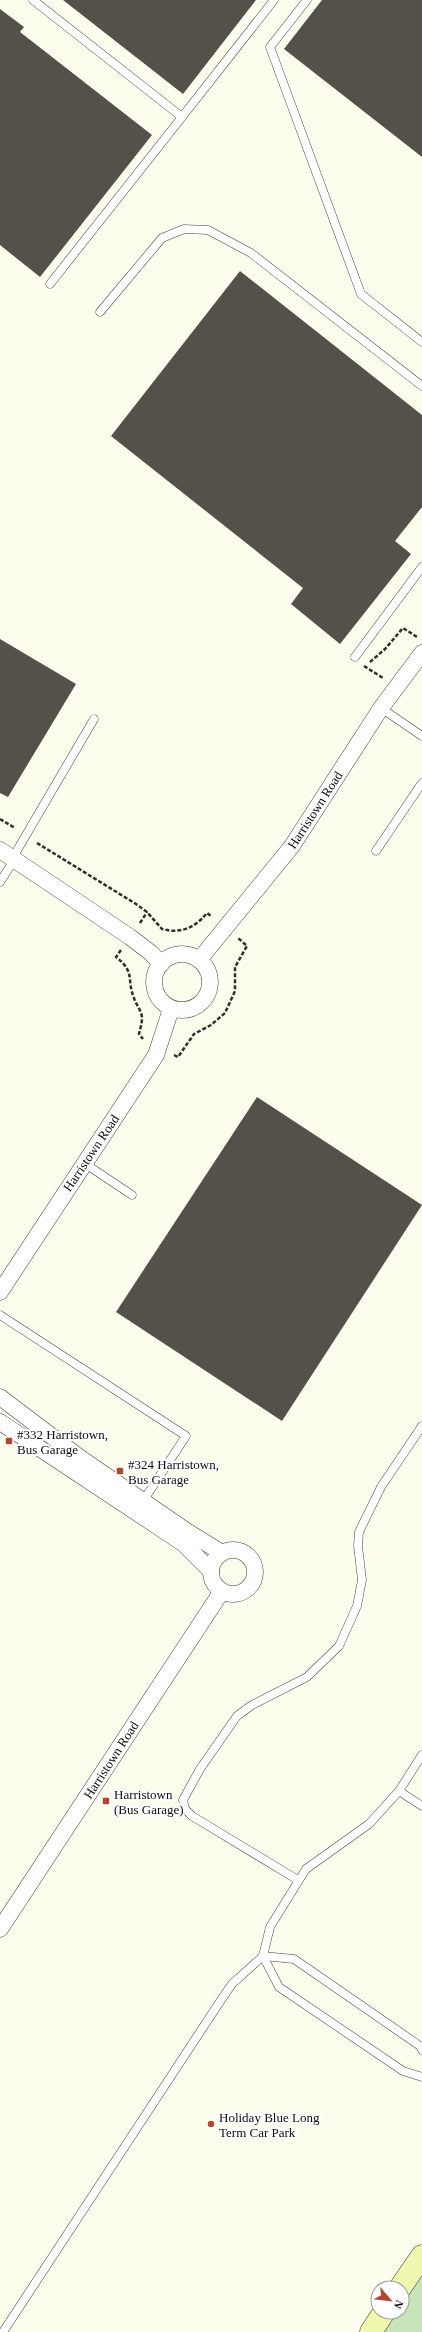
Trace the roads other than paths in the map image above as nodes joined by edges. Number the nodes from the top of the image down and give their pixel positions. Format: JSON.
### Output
{"nodes":[{"id":1,"x":33,"y":0,"type":"edge"},
{"id":2,"x":274,"y":0,"type":"edge"},
{"id":3,"x":307,"y":0,"type":"edge"},
{"id":4,"x":182,"y":117,"type":"junction"},
{"id":5,"x":50,"y":284,"type":"dead end"},
{"id":6,"x":100,"y":312,"type":"dead end"},
{"id":7,"x":422,"y":342,"type":"edge"},
{"id":8,"x":422,"y":386,"type":"edge"},
{"id":9,"x":422,"y":568,"type":"edge"},
{"id":10,"x":422,"y":653,"type":"edge"},
{"id":11,"x":355,"y":656,"type":"dead end"},
{"id":12,"x":382,"y":708,"type":"junction"},
{"id":13,"x":94,"y":719,"type":"dead end"},
{"id":14,"x":422,"y":736,"type":"edge"},
{"id":15,"x":422,"y":783,"type":"edge"},
{"id":16,"x":376,"y":850,"type":"dead end"},
{"id":17,"x":9,"y":856,"type":"edge"},
{"id":18,"x":0,"y":882,"type":"edge"},
{"id":19,"x":199,"y":960,"type":"junction"},
{"id":20,"x":161,"y":964,"type":"junction"},
{"id":21,"x":171,"y":1008,"type":"junction"},
{"id":22,"x":84,"y":1163,"type":"junction"},
{"id":23,"x":132,"y":1195,"type":"dead end"},
{"id":24,"x":0,"y":1292,"type":"edge"},
{"id":25,"x":0,"y":1315,"type":"edge"},
{"id":26,"x":0,"y":1397,"type":"edge"},
{"id":27,"x":0,"y":1422,"type":"edge"},
{"id":28,"x":422,"y":1426,"type":"edge"},
{"id":29,"x":143,"y":1502,"type":"junction"},
{"id":30,"x":222,"y":1553,"type":"junction"},
{"id":31,"x":211,"y":1571,"type":"junction"},
{"id":32,"x":222,"y":1592,"type":"junction"},
{"id":33,"x":422,"y":1755,"type":"edge"},
{"id":34,"x":399,"y":1791,"type":"junction"},
{"id":35,"x":422,"y":1806,"type":"edge"},
{"id":36,"x":298,"y":1880,"type":"junction"},
{"id":37,"x":0,"y":1929,"type":"edge"},
{"id":38,"x":263,"y":1956,"type":"junction"},
{"id":39,"x":422,"y":2050,"type":"edge"},
{"id":40,"x":422,"y":2077,"type":"edge"},
{"id":41,"x":422,"y":2256,"type":"edge"},
{"id":42,"x":406,"y":2280,"type":"edge"},
{"id":43,"x":379,"y":2320,"type":"edge"},
{"id":44,"x":3,"y":2332,"type":"edge"},
{"id":45,"x":371,"y":2332,"type":"edge"}],
"edges":[{"from":1,"to":4,"type":"lane"},
{"from":2,"to":4,"type":"lane"},
{"from":3,"to":7,"type":"lane"},
{"from":4,"to":5,"type":"lane"},
{"from":6,"to":8,"type":"lane"},
{"from":9,"to":11,"type":"lane"},
{"from":10,"to":12,"type":"street","name":"Harristown Road"},
{"from":12,"to":14,"type":"lane"},
{"from":12,"to":19,"type":"street","name":"Harristown Road"},
{"from":13,"to":17,"type":"lane"},
{"from":15,"to":16,"type":"lane"},
{"from":17,"to":18,"type":"lane"},
{"from":17,"to":20,"type":"street"},
{"from":19,"to":20,"type":"street"},
{"from":19,"to":21,"type":"street"},
{"from":20,"to":21,"type":"street"},
{"from":21,"to":22,"type":"street","name":"Harristown Road"},
{"from":22,"to":23,"type":"lane"},
{"from":22,"to":24,"type":"street","name":"Harristown Road"},
{"from":25,"to":29,"type":"lane"},
{"from":26,"to":29,"type":"street"},
{"from":27,"to":31,"type":"street"},
{"from":28,"to":36,"type":"lane"},
{"from":29,"to":30,"type":"street"},
{"from":30,"to":31,"type":"street"},
{"from":30,"to":32,"type":"street"},
{"from":31,"to":32,"type":"street"},
{"from":32,"to":37,"type":"street","name":"Harristown Road"},
{"from":33,"to":34,"type":"lane"},
{"from":34,"to":35,"type":"lane"},
{"from":34,"to":36,"type":"lane"},
{"from":36,"to":38,"type":"lane"},
{"from":38,"to":39,"type":"lane"},
{"from":38,"to":40,"type":"lane"},
{"from":38,"to":44,"type":"lane"},
{"from":41,"to":42,"type":"main road"},
{"from":43,"to":45,"type":"main road"}]}
